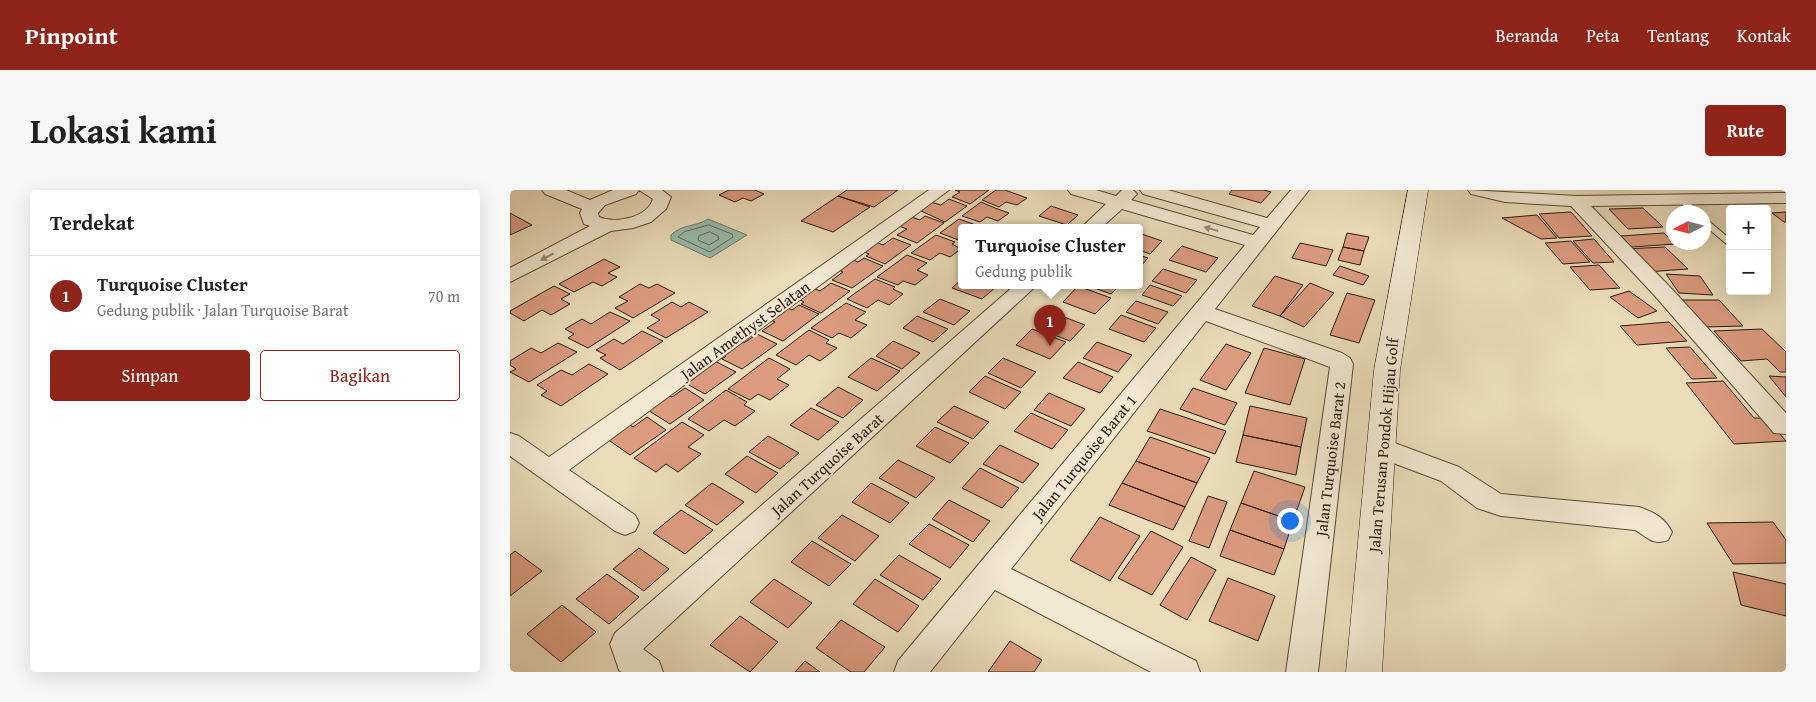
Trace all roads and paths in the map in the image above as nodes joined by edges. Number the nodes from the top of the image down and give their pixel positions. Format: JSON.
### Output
{"nodes":[{"id":1,"x":551,"y":190,"type":"edge"},
{"id":2,"x":622,"y":190,"type":"edge"},
{"id":3,"x":940,"y":190,"type":"edge"},
{"id":4,"x":1077,"y":190,"type":"edge"},
{"id":5,"x":1132,"y":190,"type":"edge"},
{"id":6,"x":1149,"y":190,"type":"edge"},
{"id":7,"x":1300,"y":190,"type":"edge"},
{"id":8,"x":1418,"y":190,"type":"edge"},
{"id":9,"x":1476,"y":190,"type":"edge"},
{"id":10,"x":657,"y":191,"type":"edge"},
{"id":11,"x":1589,"y":197,"type":"edge"},
{"id":12,"x":1786,"y":198,"type":"edge"},
{"id":13,"x":1682,"y":200,"type":"junction"},
{"id":14,"x":1119,"y":202,"type":"junction"},
{"id":15,"x":1688,"y":205,"type":"edge"},
{"id":16,"x":596,"y":217,"type":"junction"},
{"id":17,"x":1094,"y":224,"type":"edge"},
{"id":18,"x":1711,"y":226,"type":"edge"},
{"id":19,"x":1265,"y":234,"type":"junction"},
{"id":20,"x":1726,"y":240,"type":"edge"},
{"id":21,"x":510,"y":260,"type":"edge"},
{"id":22,"x":510,"y":276,"type":"edge"},
{"id":23,"x":1023,"y":289,"type":"edge"},
{"id":24,"x":1202,"y":312,"type":"junction"},
{"id":25,"x":1783,"y":426,"type":"dead end"},
{"id":26,"x":510,"y":443,"type":"edge"},
{"id":27,"x":1381,"y":448,"type":"junction"},
{"id":28,"x":550,"y":470,"type":"junction"},
{"id":29,"x":625,"y":523,"type":"dead end"},
{"id":30,"x":1658,"y":532,"type":"dead end"},
{"id":31,"x":990,"y":573,"type":"junction"},
{"id":32,"x":647,"y":672,"type":"edge"},
{"id":33,"x":910,"y":672,"type":"edge"},
{"id":34,"x":1184,"y":672,"type":"edge"},
{"id":35,"x":1302,"y":672,"type":"edge"},
{"id":36,"x":1364,"y":672,"type":"edge"}],
"edges":[{"from":1,"to":16,"type":"street"},
{"from":2,"to":16,"type":"street"},
{"from":3,"to":28,"type":"street","name":"Jalan Amethyst Selatan"},
{"from":4,"to":14,"type":"street"},
{"from":5,"to":14,"type":"street"},
{"from":6,"to":19,"type":"street"},
{"from":7,"to":19,"type":"street","name":"Jalan Turquoise Barat 1"},
{"from":8,"to":27,"type":"main road","name":"Jalan Terusan Pondok Hijau Golf"},
{"from":9,"to":11,"type":"street"},
{"from":10,"to":16,"type":"street"},
{"from":11,"to":13,"type":"street"},
{"from":11,"to":25,"type":"street"},
{"from":12,"to":13,"type":"street"},
{"from":13,"to":15,"type":"lane"},
{"from":14,"to":17,"type":"street"},
{"from":19,"to":14,"type":"street","one_way":true},
{"from":16,"to":21,"type":"street"},
{"from":16,"to":22,"type":"street","one_way":true},
{"from":18,"to":20,"type":"lane"},
{"from":19,"to":24,"type":"street","name":"Jalan Turquoise Barat 1"},
{"from":23,"to":32,"type":"street","name":"Jalan Turquoise Barat"},
{"from":24,"to":31,"type":"street","name":"Jalan Turquoise Barat 1"},
{"from":24,"to":35,"type":"street","name":"Jalan Turquoise Barat 2"},
{"from":26,"to":28,"type":"street"},
{"from":27,"to":30,"type":"street"},
{"from":27,"to":36,"type":"main road","name":"Jalan Terusan Pondok Hijau Golf"},
{"from":28,"to":29,"type":"street"},
{"from":31,"to":33,"type":"street","name":"Jalan Turquoise Barat 1"},
{"from":31,"to":34,"type":"street"}]}
